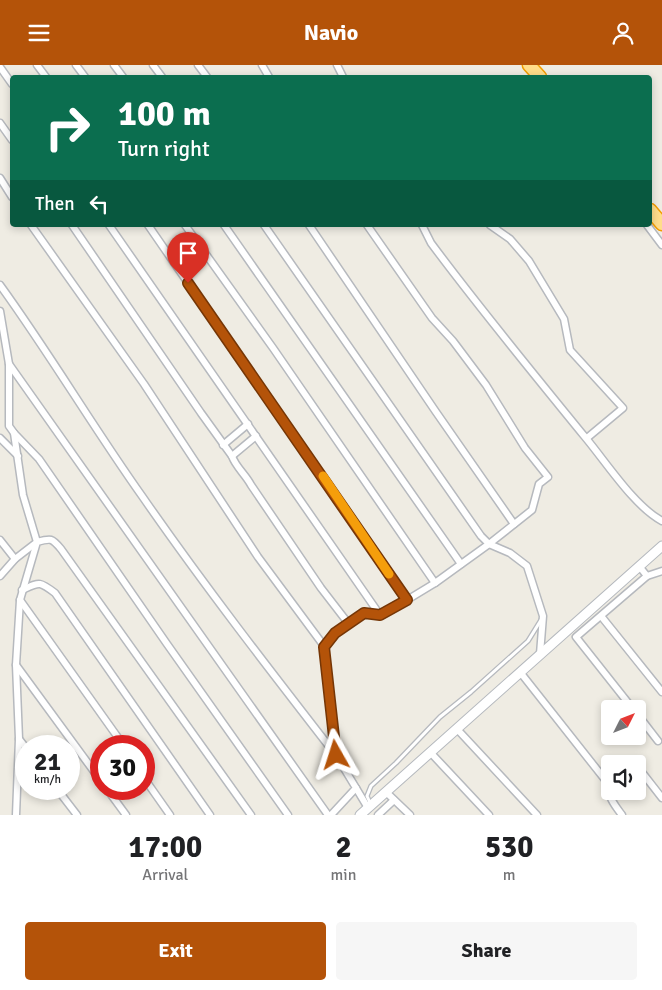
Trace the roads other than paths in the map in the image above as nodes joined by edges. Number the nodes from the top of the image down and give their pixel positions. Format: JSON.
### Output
{"nodes":[{"id":1,"x":530,"y":65,"type":"edge"},
{"id":2,"x":0,"y":67,"type":"edge"},
{"id":3,"x":538,"y":75,"type":"edge"},
{"id":4,"x":10,"y":81,"type":"edge"},
{"id":5,"x":0,"y":123,"type":"edge"},
{"id":6,"x":10,"y":136,"type":"edge"},
{"id":7,"x":0,"y":178,"type":"edge"},
{"id":8,"x":10,"y":194,"type":"edge"},
{"id":9,"x":652,"y":212,"type":"edge"},
{"id":10,"x":662,"y":224,"type":"edge"},
{"id":11,"x":32,"y":227,"type":"edge"},
{"id":12,"x":73,"y":227,"type":"edge"},
{"id":13,"x":110,"y":227,"type":"edge"},
{"id":14,"x":149,"y":227,"type":"edge"},
{"id":15,"x":186,"y":227,"type":"edge"},
{"id":16,"x":225,"y":227,"type":"edge"},
{"id":17,"x":265,"y":227,"type":"edge"},
{"id":18,"x":310,"y":227,"type":"edge"},
{"id":19,"x":368,"y":227,"type":"edge"},
{"id":20,"x":423,"y":227,"type":"edge"},
{"id":21,"x":493,"y":227,"type":"edge"},
{"id":22,"x":648,"y":227,"type":"edge"},
{"id":23,"x":662,"y":245,"type":"edge"},
{"id":24,"x":0,"y":285,"type":"edge"},
{"id":25,"x":0,"y":311,"type":"edge"},
{"id":26,"x":0,"y":342,"type":"edge"},
{"id":27,"x":7,"y":349,"type":"junction"},
{"id":28,"x":9,"y":364,"type":"junction"},
{"id":29,"x":248,"y":424,"type":"junction"},
{"id":30,"x":14,"y":433,"type":"junction"},
{"id":31,"x":256,"y":436,"type":"junction"},
{"id":32,"x":0,"y":438,"type":"edge"},
{"id":33,"x":587,"y":438,"type":"junction"},
{"id":34,"x":223,"y":445,"type":"junction"},
{"id":35,"x":232,"y":456,"type":"junction"},
{"id":36,"x":19,"y":457,"type":"junction"},
{"id":37,"x":662,"y":521,"type":"edge"},
{"id":38,"x":514,"y":524,"type":"junction"},
{"id":39,"x":0,"y":541,"type":"edge"},
{"id":40,"x":37,"y":542,"type":"junction"},
{"id":41,"x":489,"y":544,"type":"junction"},
{"id":42,"x":662,"y":546,"type":"edge"},
{"id":43,"x":16,"y":559,"type":"junction"},
{"id":44,"x":461,"y":564,"type":"junction"},
{"id":45,"x":639,"y":566,"type":"junction"},
{"id":46,"x":662,"y":571,"type":"edge"},
{"id":47,"x":0,"y":576,"type":"edge"},
{"id":48,"x":648,"y":576,"type":"junction"},
{"id":49,"x":435,"y":583,"type":"junction"},
{"id":50,"x":22,"y":590,"type":"junction"},
{"id":51,"x":20,"y":600,"type":"junction"},
{"id":52,"x":407,"y":600,"type":"junction"},
{"id":53,"x":380,"y":615,"type":"junction"},
{"id":54,"x":543,"y":616,"type":"junction"},
{"id":55,"x":601,"y":616,"type":"junction"},
{"id":56,"x":348,"y":623,"type":"junction"},
{"id":57,"x":324,"y":647,"type":"junction"},
{"id":58,"x":540,"y":654,"type":"junction"},
{"id":59,"x":16,"y":665,"type":"junction"},
{"id":60,"x":520,"y":673,"type":"junction"},
{"id":61,"x":662,"y":692,"type":"edge"},
{"id":62,"x":626,"y":700,"type":"edge"},
{"id":63,"x":646,"y":725,"type":"edge"},
{"id":64,"x":456,"y":729,"type":"junction"},
{"id":65,"x":19,"y":735,"type":"edge"},
{"id":66,"x":116,"y":735,"type":"edge"},
{"id":67,"x":658,"y":741,"type":"dead end"},
{"id":68,"x":430,"y":753,"type":"junction"},
{"id":69,"x":336,"y":755,"type":"junction"},
{"id":70,"x":90,"y":766,"type":"edge"},
{"id":71,"x":601,"y":775,"type":"edge"},
{"id":72,"x":646,"y":778,"type":"edge"},
{"id":73,"x":356,"y":788,"type":"junction"},
{"id":74,"x":386,"y":792,"type":"junction"},
{"id":75,"x":155,"y":794,"type":"edge"},
{"id":76,"x":662,"y":798,"type":"edge"},
{"id":77,"x":17,"y":800,"type":"edge"},
{"id":78,"x":65,"y":800,"type":"edge"},
{"id":79,"x":115,"y":800,"type":"edge"},
{"id":80,"x":394,"y":800,"type":"junction"},
{"id":81,"x":612,"y":800,"type":"edge"},
{"id":82,"x":369,"y":807,"type":"junction"},
{"id":83,"x":620,"y":814,"type":"edge"},
{"id":84,"x":16,"y":815,"type":"edge"},
{"id":85,"x":77,"y":815,"type":"edge"},
{"id":86,"x":126,"y":815,"type":"edge"},
{"id":87,"x":170,"y":815,"type":"edge"},
{"id":88,"x":210,"y":815,"type":"edge"},
{"id":89,"x":251,"y":815,"type":"edge"},
{"id":90,"x":288,"y":815,"type":"edge"},
{"id":91,"x":330,"y":815,"type":"edge"},
{"id":92,"x":360,"y":815,"type":"edge"},
{"id":93,"x":378,"y":815,"type":"edge"},
{"id":94,"x":410,"y":815,"type":"edge"},
{"id":95,"x":489,"y":815,"type":"edge"},
{"id":96,"x":537,"y":815,"type":"edge"}],
"edges":[{"from":1,"to":3,"type":"highway"},
{"from":2,"to":4,"type":"street"},
{"from":5,"to":6,"type":"street"},
{"from":7,"to":8,"type":"street"},
{"from":9,"to":10,"type":"highway"},
{"from":11,"to":57,"type":"street"},
{"from":12,"to":34,"type":"street"},
{"from":13,"to":29,"type":"street"},
{"from":14,"to":52,"type":"street"},
{"from":15,"to":49,"type":"street"},
{"from":16,"to":44,"type":"street"},
{"from":17,"to":41,"type":"street"},
{"from":18,"to":38,"type":"street"},
{"from":19,"to":38,"type":"street"},
{"from":20,"to":33,"type":"street"},
{"from":21,"to":33,"type":"street"},
{"from":22,"to":23,"type":"street"},
{"from":24,"to":69,"type":"street"},
{"from":25,"to":27,"type":"street"},
{"from":26,"to":27,"type":"street"},
{"from":27,"to":28,"type":"street"},
{"from":28,"to":30,"type":"street"},
{"from":28,"to":91,"type":"street"},
{"from":29,"to":31,"type":"street"},
{"from":29,"to":34,"type":"street"},
{"from":30,"to":36,"type":"street"},
{"from":30,"to":90,"type":"street"},
{"from":31,"to":35,"type":"street"},
{"from":31,"to":53,"type":"street"},
{"from":32,"to":36,"type":"street"},
{"from":33,"to":37,"type":"street"},
{"from":34,"to":35,"type":"street"},
{"from":35,"to":56,"type":"street"},
{"from":36,"to":40,"type":"street"},
{"from":38,"to":41,"type":"street"},
{"from":39,"to":43,"type":"street"},
{"from":40,"to":43,"type":"street"},
{"from":40,"to":50,"type":"street"},
{"from":40,"to":89,"type":"street"},
{"from":41,"to":44,"type":"street"},
{"from":41,"to":54,"type":"street"},
{"from":42,"to":45,"type":"main road"},
{"from":43,"to":47,"type":"street"},
{"from":44,"to":49,"type":"street"},
{"from":45,"to":48,"type":"street"},
{"from":45,"to":58,"type":"main road"},
{"from":46,"to":48,"type":"street"},
{"from":48,"to":55,"type":"street"},
{"from":49,"to":52,"type":"street"},
{"from":50,"to":51,"type":"street"},
{"from":50,"to":88,"type":"street"},
{"from":51,"to":59,"type":"street"},
{"from":51,"to":66,"type":"street"},
{"from":52,"to":53,"type":"street"},
{"from":53,"to":56,"type":"street"},
{"from":54,"to":58,"type":"street"},
{"from":54,"to":82,"type":"lane"},
{"from":55,"to":61,"type":"street"},
{"from":55,"to":62,"type":"street"},
{"from":56,"to":57,"type":"street"},
{"from":57,"to":69,"type":"street"},
{"from":58,"to":60,"type":"main road"},
{"from":59,"to":65,"type":"street"},
{"from":59,"to":70,"type":"street"},
{"from":60,"to":64,"type":"main road"},
{"from":60,"to":71,"type":"street"},
{"from":63,"to":67,"type":"street"},
{"from":64,"to":68,"type":"main road"},
{"from":64,"to":96,"type":"street"},
{"from":68,"to":74,"type":"main road"},
{"from":68,"to":95,"type":"street"},
{"from":69,"to":73,"type":"street"},
{"from":72,"to":76,"type":"street"},
{"from":73,"to":82,"type":"street"},
{"from":73,"to":91,"type":"street"},
{"from":74,"to":80,"type":"street"},
{"from":74,"to":82,"type":"main road"},
{"from":75,"to":87,"type":"street"},
{"from":77,"to":84,"type":"street"},
{"from":78,"to":85,"type":"street"},
{"from":79,"to":86,"type":"street"},
{"from":80,"to":93,"type":"street"},
{"from":80,"to":94,"type":"street"},
{"from":81,"to":83,"type":"street"},
{"from":82,"to":92,"type":"main road"}]}
